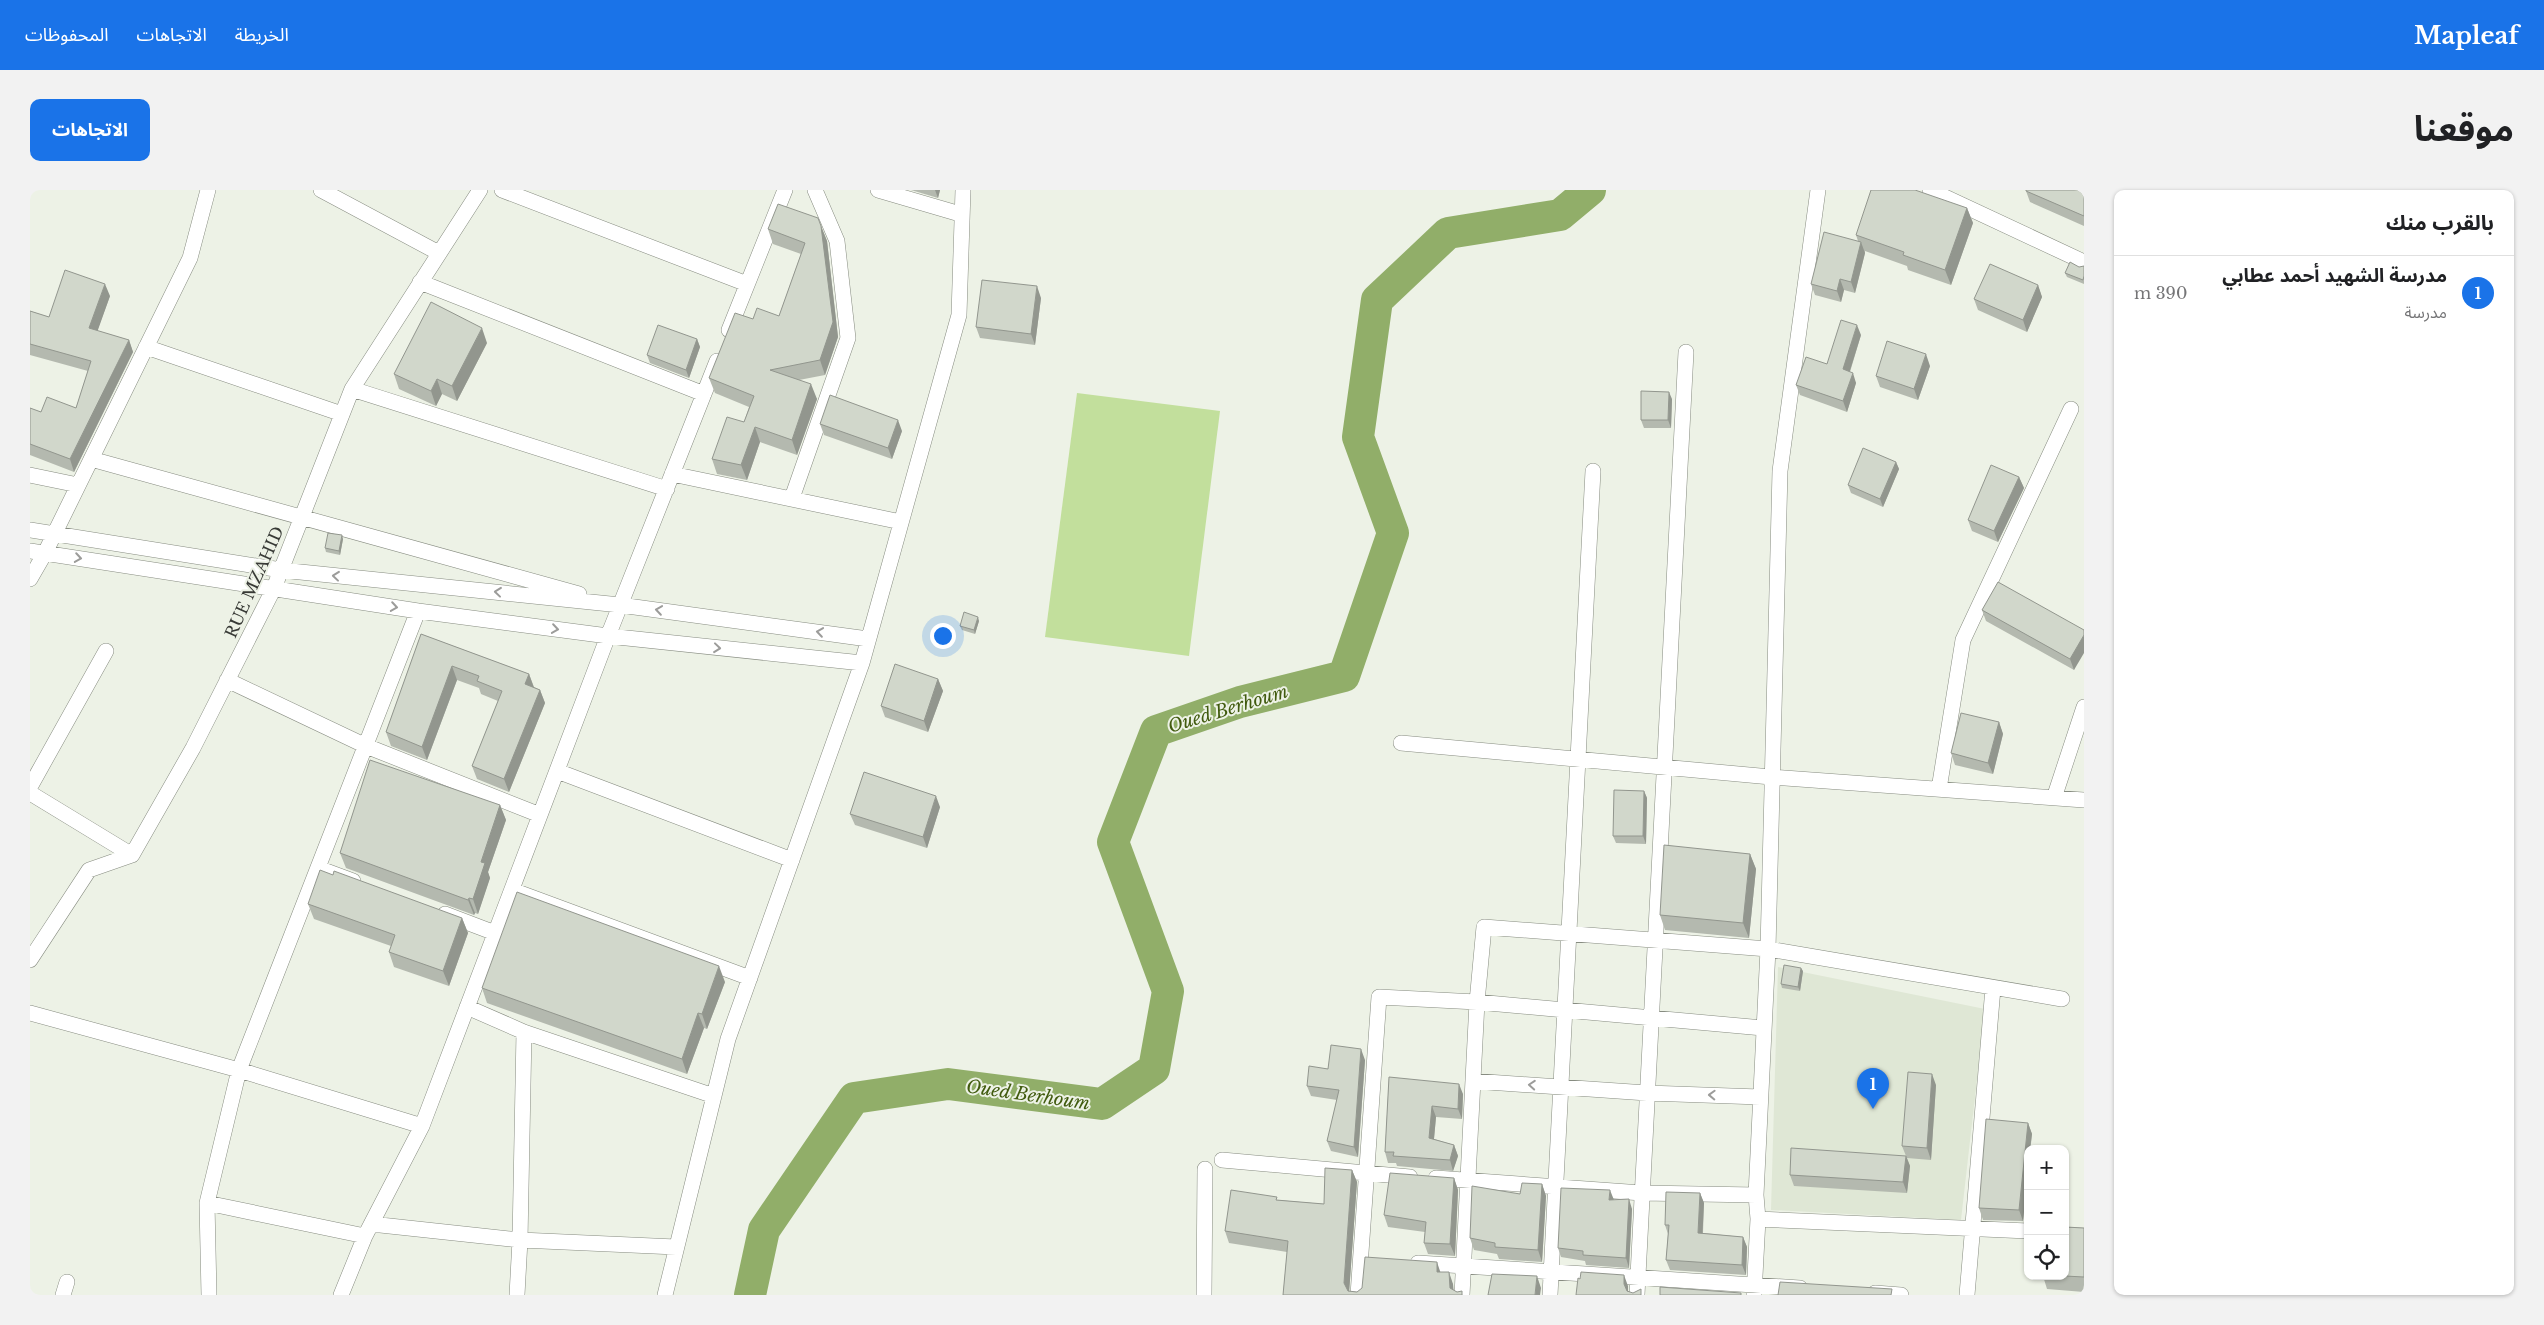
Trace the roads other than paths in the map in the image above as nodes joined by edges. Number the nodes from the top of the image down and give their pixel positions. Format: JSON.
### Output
{"nodes":[{"id":1,"x":208,"y":190,"type":"edge"},
{"id":2,"x":321,"y":190,"type":"edge"},
{"id":3,"x":480,"y":190,"type":"edge"},
{"id":4,"x":502,"y":190,"type":"edge"},
{"id":5,"x":784,"y":190,"type":"edge"},
{"id":6,"x":815,"y":190,"type":"edge"},
{"id":7,"x":878,"y":190,"type":"edge"},
{"id":8,"x":963,"y":190,"type":"edge"},
{"id":9,"x":1818,"y":190,"type":"edge"},
{"id":10,"x":1930,"y":190,"type":"edge"},
{"id":11,"x":960,"y":214,"type":"junction"},
{"id":12,"x":439,"y":253,"type":"junction"},
{"id":13,"x":2084,"y":262,"type":"edge"},
{"id":14,"x":420,"y":282,"type":"junction"},
{"id":15,"x":747,"y":284,"type":"junction"},
{"id":16,"x":146,"y":347,"type":"junction"},
{"id":17,"x":1686,"y":352,"type":"dead end"},
{"id":18,"x":352,"y":389,"type":"junction"},
{"id":19,"x":704,"y":394,"type":"junction"},
{"id":20,"x":2071,"y":409,"type":"dead end"},
{"id":21,"x":342,"y":414,"type":"junction"},
{"id":22,"x":91,"y":459,"type":"junction"},
{"id":23,"x":1593,"y":471,"type":"dead end"},
{"id":24,"x":30,"y":474,"type":"edge"},
{"id":25,"x":672,"y":474,"type":"junction"},
{"id":26,"x":78,"y":485,"type":"junction"},
{"id":27,"x":666,"y":489,"type":"junction"},
{"id":28,"x":792,"y":498,"type":"junction"},
{"id":29,"x":301,"y":518,"type":"junction"},
{"id":30,"x":901,"y":522,"type":"junction"},
{"id":31,"x":30,"y":530,"type":"edge"},
{"id":32,"x":55,"y":533,"type":"junction"},
{"id":33,"x":38,"y":552,"type":"edge"},
{"id":34,"x":281,"y":570,"type":"junction"},
{"id":35,"x":30,"y":579,"type":"edge"},
{"id":36,"x":274,"y":588,"type":"junction"},
{"id":37,"x":620,"y":605,"type":"junction"},
{"id":38,"x":418,"y":610,"type":"junction"},
{"id":39,"x":608,"y":636,"type":"junction"},
{"id":40,"x":868,"y":639,"type":"junction"},
{"id":41,"x":106,"y":652,"type":"dead end"},
{"id":42,"x":862,"y":663,"type":"junction"},
{"id":43,"x":227,"y":680,"type":"junction"},
{"id":44,"x":2084,"y":707,"type":"edge"},
{"id":45,"x":1401,"y":743,"type":"dead end"},
{"id":46,"x":366,"y":746,"type":"junction"},
{"id":47,"x":1578,"y":759,"type":"junction"},
{"id":48,"x":1664,"y":767,"type":"junction"},
{"id":49,"x":557,"y":771,"type":"junction"},
{"id":50,"x":1771,"y":777,"type":"junction"},
{"id":51,"x":30,"y":787,"type":"edge"},
{"id":52,"x":1939,"y":789,"type":"junction"},
{"id":53,"x":30,"y":793,"type":"edge"},
{"id":54,"x":2054,"y":798,"type":"junction"},
{"id":55,"x":2084,"y":800,"type":"edge"},
{"id":56,"x":540,"y":815,"type":"junction"},
{"id":57,"x":132,"y":855,"type":"junction"},
{"id":58,"x":792,"y":860,"type":"junction"},
{"id":59,"x":318,"y":868,"type":"junction"},
{"id":60,"x":365,"y":885,"type":"edge"},
{"id":61,"x":512,"y":890,"type":"junction"},
{"id":62,"x":430,"y":909,"type":"edge"},
{"id":63,"x":495,"y":933,"type":"junction"},
{"id":64,"x":1570,"y":935,"type":"junction"},
{"id":65,"x":1656,"y":941,"type":"junction"},
{"id":66,"x":1768,"y":949,"type":"junction"},
{"id":67,"x":30,"y":960,"type":"edge"},
{"id":68,"x":750,"y":978,"type":"junction"},
{"id":69,"x":1993,"y":988,"type":"junction"},
{"id":70,"x":2062,"y":999,"type":"dead end"},
{"id":71,"x":1477,"y":1002,"type":"junction"},
{"id":72,"x":467,"y":1007,"type":"junction"},
{"id":73,"x":1565,"y":1010,"type":"junction"},
{"id":74,"x":30,"y":1013,"type":"edge"},
{"id":75,"x":1651,"y":1018,"type":"junction"},
{"id":76,"x":1763,"y":1028,"type":"junction"},
{"id":77,"x":524,"y":1032,"type":"junction"},
{"id":78,"x":239,"y":1070,"type":"junction"},
{"id":79,"x":1473,"y":1081,"type":"junction"},
{"id":80,"x":1561,"y":1087,"type":"junction"},
{"id":81,"x":1648,"y":1093,"type":"junction"},
{"id":82,"x":714,"y":1096,"type":"junction"},
{"id":83,"x":1760,"y":1097,"type":"junction"},
{"id":84,"x":422,"y":1126,"type":"junction"},
{"id":85,"x":1222,"y":1160,"type":"dead end"},
{"id":86,"x":1205,"y":1169,"type":"dead end"},
{"id":87,"x":1367,"y":1174,"type":"junction"},
{"id":88,"x":1468,"y":1180,"type":"junction"},
{"id":89,"x":1556,"y":1186,"type":"junction"},
{"id":90,"x":1642,"y":1193,"type":"junction"},
{"id":91,"x":1756,"y":1195,"type":"junction"},
{"id":92,"x":207,"y":1203,"type":"junction"},
{"id":93,"x":1758,"y":1219,"type":"junction"},
{"id":94,"x":1972,"y":1229,"type":"junction"},
{"id":95,"x":368,"y":1230,"type":"junction"},
{"id":96,"x":2024,"y":1231,"type":"edge"},
{"id":97,"x":520,"y":1240,"type":"junction"},
{"id":98,"x":676,"y":1247,"type":"junction"},
{"id":99,"x":1360,"y":1260,"type":"junction"},
{"id":100,"x":1379,"y":1261,"type":"edge"},
{"id":101,"x":1407,"y":1262,"type":"edge"},
{"id":102,"x":1464,"y":1266,"type":"junction"},
{"id":103,"x":1551,"y":1272,"type":"junction"},
{"id":104,"x":1638,"y":1277,"type":"junction"},
{"id":105,"x":1813,"y":1289,"type":"edge"},
{"id":106,"x":1754,"y":1290,"type":"edge"},
{"id":107,"x":1862,"y":1292,"type":"edge"},
{"id":108,"x":209,"y":1295,"type":"edge"},
{"id":109,"x":341,"y":1295,"type":"edge"},
{"id":110,"x":517,"y":1295,"type":"edge"},
{"id":111,"x":665,"y":1295,"type":"edge"},
{"id":112,"x":1204,"y":1295,"type":"edge"},
{"id":113,"x":1358,"y":1295,"type":"edge"},
{"id":114,"x":1462,"y":1295,"type":"edge"},
{"id":115,"x":1550,"y":1295,"type":"edge"},
{"id":116,"x":1637,"y":1295,"type":"edge"},
{"id":117,"x":1901,"y":1295,"type":"edge"},
{"id":118,"x":1966,"y":1295,"type":"edge"}],
"edges":[{"from":1,"to":16,"type":"street"},
{"from":2,"to":12,"type":"street"},
{"from":3,"to":12,"type":"street","name":"RUE MZAHID"},
{"from":4,"to":15,"type":"street"},
{"from":5,"to":15,"type":"street"},
{"from":6,"to":28,"type":"street"},
{"from":7,"to":11,"type":"street"},
{"from":8,"to":11,"type":"street"},
{"from":9,"to":50,"type":"street"},
{"from":10,"to":13,"type":"street"},
{"from":11,"to":30,"type":"street"},
{"from":12,"to":14,"type":"street","name":"RUE MZAHID"},
{"from":14,"to":18,"type":"street","name":"RUE MZAHID"},
{"from":14,"to":19,"type":"street"},
{"from":15,"to":19,"type":"street"},
{"from":16,"to":21,"type":"street"},
{"from":16,"to":22,"type":"street"},
{"from":17,"to":48,"type":"street"},
{"from":18,"to":21,"type":"street","name":"RUE MZAHID"},
{"from":18,"to":27,"type":"street"},
{"from":19,"to":25,"type":"street"},
{"from":20,"to":52,"type":"street"},
{"from":21,"to":29,"type":"street","name":"RUE MZAHID"},
{"from":22,"to":26,"type":"street"},
{"from":22,"to":29,"type":"street"},
{"from":23,"to":47,"type":"street"},
{"from":24,"to":26,"type":"street"},
{"from":25,"to":27,"type":"street"},
{"from":25,"to":28,"type":"street"},
{"from":26,"to":32,"type":"street"},
{"from":27,"to":37,"type":"street"},
{"from":28,"to":30,"type":"street"},
{"from":29,"to":34,"type":"street","name":"RUE MZAHID"},
{"from":29,"to":37,"type":"street"},
{"from":30,"to":40,"type":"street"},
{"from":31,"to":32,"type":"street"},
{"from":32,"to":33,"type":"street"},
{"from":32,"to":34,"type":"street"},
{"from":33,"to":35,"type":"street"},
{"from":33,"to":36,"type":"street","one_way":true},
{"from":34,"to":36,"type":"street","name":"RUE MZAHID"},
{"from":37,"to":34,"type":"street","one_way":true},
{"from":36,"to":38,"type":"street","one_way":true},
{"from":36,"to":43,"type":"street","name":"RUE MZAHID"},
{"from":37,"to":39,"type":"street"},
{"from":40,"to":37,"type":"street","one_way":true},
{"from":38,"to":39,"type":"street","one_way":true},
{"from":38,"to":46,"type":"street"},
{"from":39,"to":42,"type":"street","one_way":true},
{"from":39,"to":49,"type":"street"},
{"from":40,"to":42,"type":"street"},
{"from":41,"to":51,"type":"street"},
{"from":42,"to":58,"type":"street"},
{"from":43,"to":46,"type":"street"},
{"from":43,"to":57,"type":"street","name":"RUE MZAHID"},
{"from":44,"to":54,"type":"street"},
{"from":45,"to":47,"type":"street"},
{"from":46,"to":56,"type":"street"},
{"from":46,"to":59,"type":"street"},
{"from":47,"to":48,"type":"street"},
{"from":47,"to":64,"type":"street"},
{"from":48,"to":50,"type":"street"},
{"from":48,"to":65,"type":"street"},
{"from":49,"to":56,"type":"street"},
{"from":49,"to":58,"type":"street"},
{"from":50,"to":52,"type":"street"},
{"from":50,"to":66,"type":"street"},
{"from":52,"to":54,"type":"street"},
{"from":53,"to":57,"type":"street"},
{"from":54,"to":55,"type":"street"},
{"from":56,"to":61,"type":"street"},
{"from":57,"to":67,"type":"street"},
{"from":58,"to":68,"type":"street"},
{"from":59,"to":60,"type":"street"},
{"from":59,"to":78,"type":"street"},
{"from":61,"to":63,"type":"street"},
{"from":61,"to":68,"type":"street"},
{"from":62,"to":63,"type":"street"},
{"from":63,"to":72,"type":"street"},
{"from":64,"to":65,"type":"street"},
{"from":64,"to":71,"type":"street"},
{"from":64,"to":73,"type":"street"},
{"from":65,"to":66,"type":"street"},
{"from":65,"to":75,"type":"street"},
{"from":66,"to":69,"type":"street"},
{"from":66,"to":76,"type":"street"},
{"from":68,"to":82,"type":"street"},
{"from":69,"to":70,"type":"street"},
{"from":69,"to":94,"type":"street"},
{"from":71,"to":73,"type":"street"},
{"from":71,"to":79,"type":"street"},
{"from":71,"to":87,"type":"street"},
{"from":72,"to":77,"type":"street"},
{"from":72,"to":84,"type":"street"},
{"from":73,"to":75,"type":"street"},
{"from":73,"to":80,"type":"street"},
{"from":74,"to":78,"type":"street"},
{"from":75,"to":76,"type":"street"},
{"from":75,"to":81,"type":"street"},
{"from":76,"to":83,"type":"street"},
{"from":77,"to":82,"type":"street"},
{"from":77,"to":97,"type":"street"},
{"from":78,"to":84,"type":"street"},
{"from":78,"to":92,"type":"street"},
{"from":80,"to":79,"type":"street","one_way":true},
{"from":79,"to":88,"type":"street"},
{"from":80,"to":81,"type":"street"},
{"from":80,"to":89,"type":"street"},
{"from":83,"to":81,"type":"street","one_way":true},
{"from":81,"to":90,"type":"street"},
{"from":82,"to":98,"type":"street"},
{"from":83,"to":91,"type":"street"},
{"from":84,"to":95,"type":"street"},
{"from":85,"to":87,"type":"street"},
{"from":86,"to":112,"type":"street"},
{"from":87,"to":88,"type":"street"},
{"from":87,"to":99,"type":"street"},
{"from":88,"to":89,"type":"street"},
{"from":88,"to":102,"type":"street"},
{"from":89,"to":90,"type":"street"},
{"from":89,"to":103,"type":"street"},
{"from":90,"to":91,"type":"street"},
{"from":90,"to":104,"type":"street"},
{"from":91,"to":93,"type":"street"},
{"from":92,"to":95,"type":"street"},
{"from":92,"to":108,"type":"street"},
{"from":93,"to":94,"type":"street"},
{"from":93,"to":106,"type":"street"},
{"from":94,"to":96,"type":"street"},
{"from":94,"to":118,"type":"street"},
{"from":95,"to":97,"type":"street"},
{"from":95,"to":109,"type":"street"},
{"from":97,"to":98,"type":"street"},
{"from":97,"to":110,"type":"street"},
{"from":98,"to":111,"type":"street"},
{"from":99,"to":100,"type":"street"},
{"from":99,"to":113,"type":"street"},
{"from":101,"to":102,"type":"street"},
{"from":102,"to":103,"type":"street"},
{"from":102,"to":114,"type":"street"},
{"from":103,"to":104,"type":"street"},
{"from":103,"to":115,"type":"street"},
{"from":104,"to":106,"type":"street"},
{"from":104,"to":116,"type":"street"},
{"from":105,"to":106,"type":"street"},
{"from":107,"to":117,"type":"street"}]}
